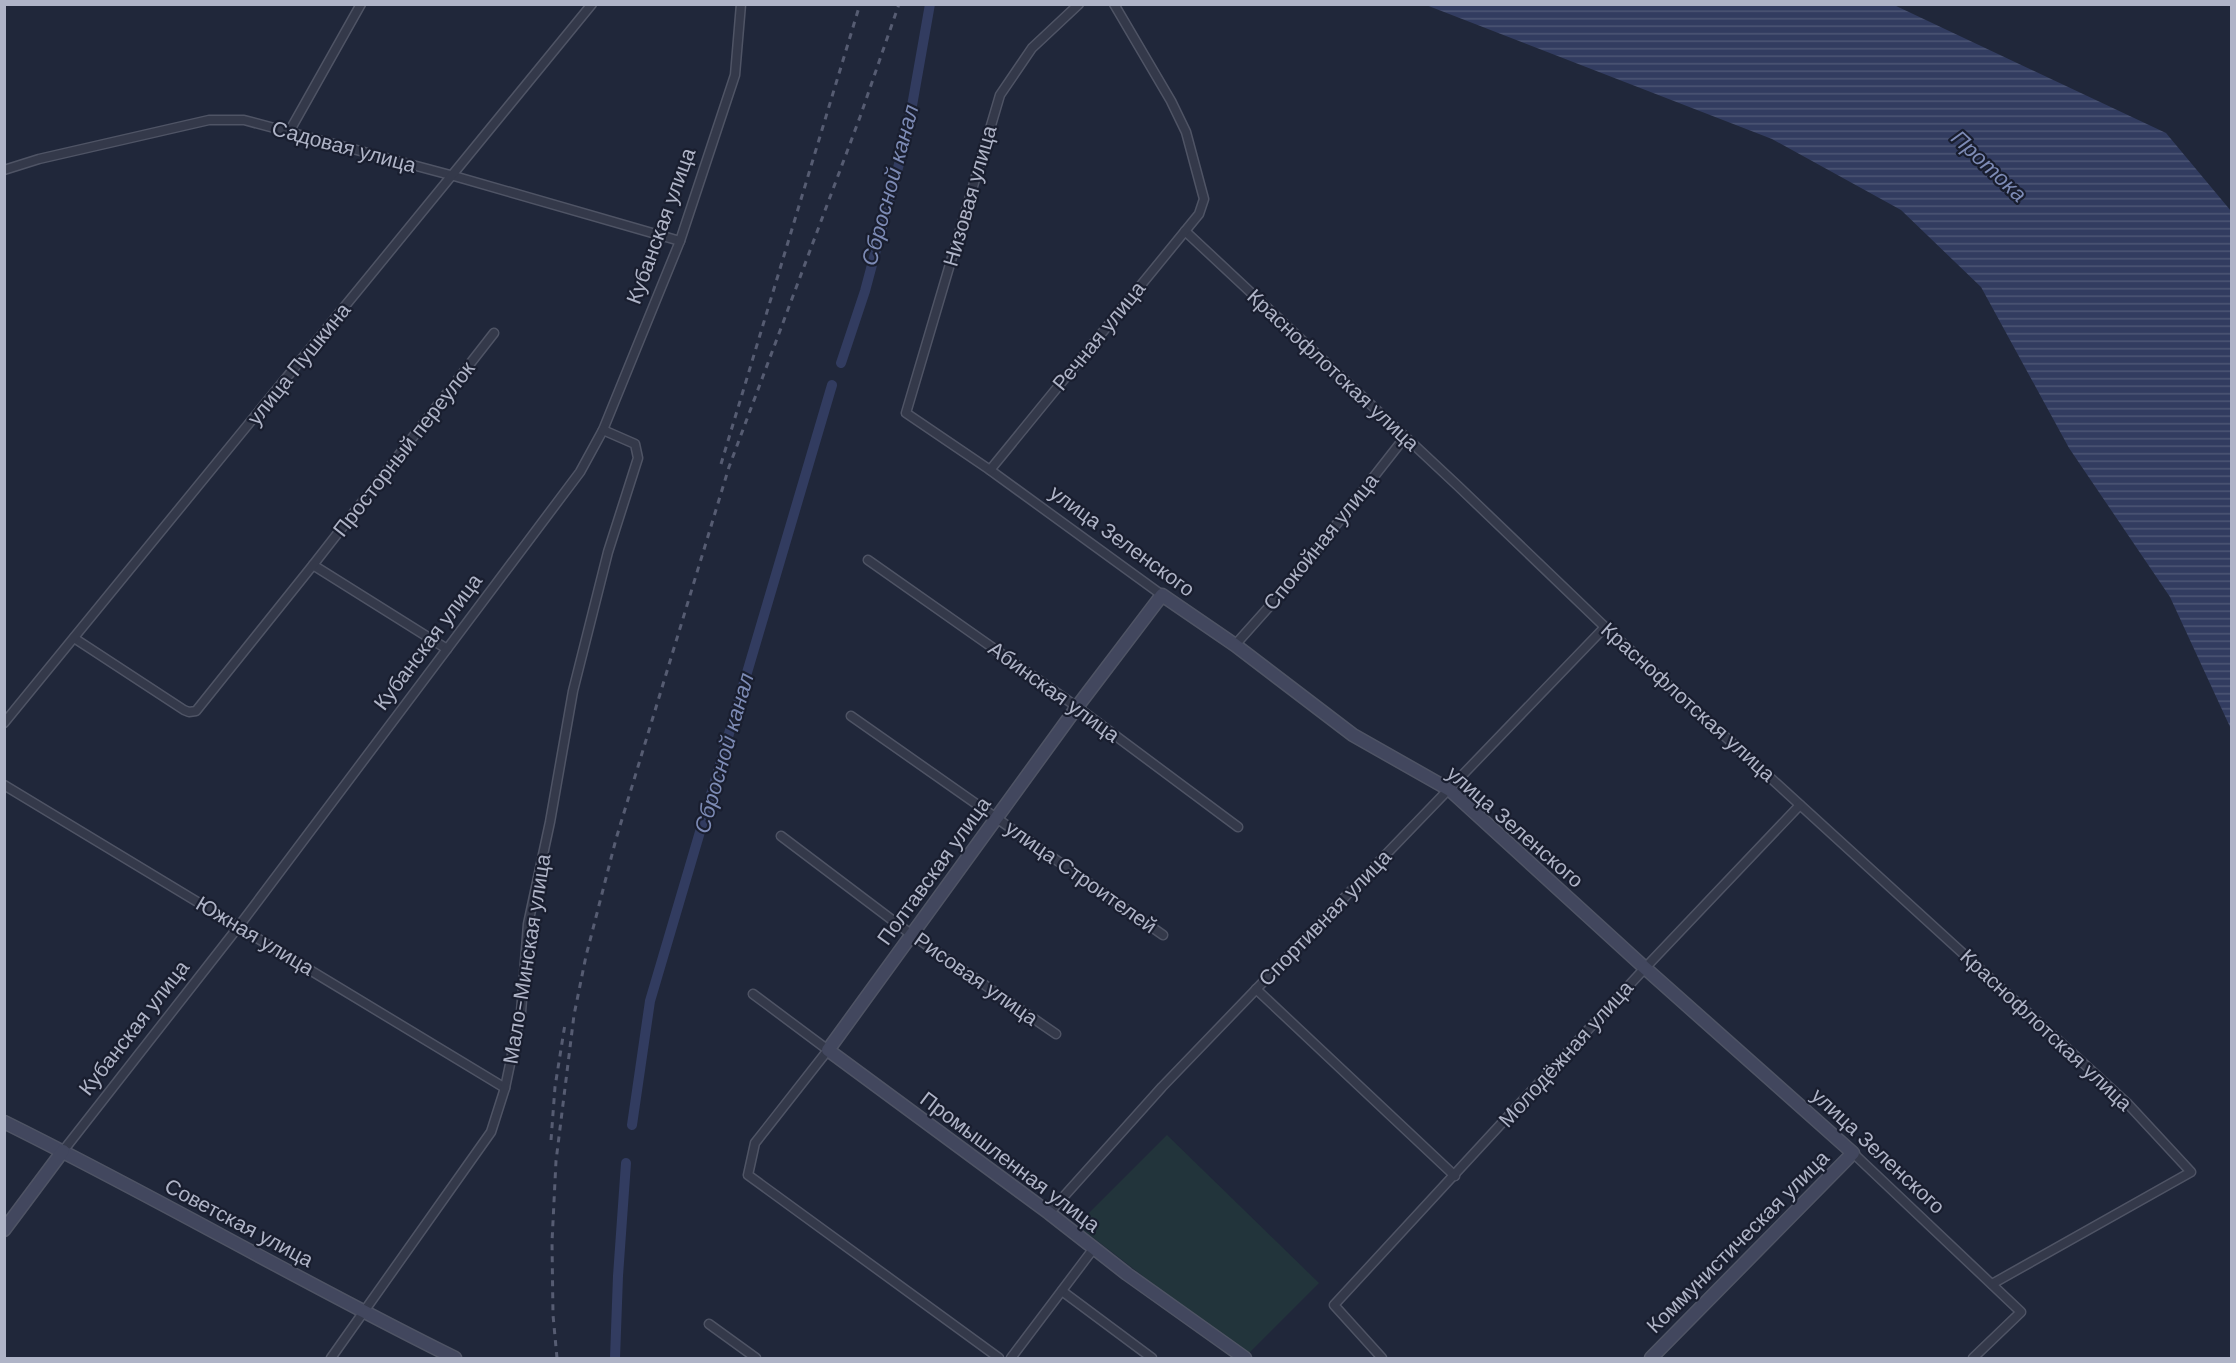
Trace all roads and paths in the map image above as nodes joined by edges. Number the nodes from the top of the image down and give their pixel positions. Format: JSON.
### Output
{"nodes":[{"id":1,"x":361,"y":4,"type":"edge"},
{"id":2,"x":592,"y":4,"type":"edge"},
{"id":3,"x":741,"y":4,"type":"edge"},
{"id":4,"x":1079,"y":4,"type":"edge"},
{"id":5,"x":1114,"y":4,"type":"edge"},
{"id":6,"x":289,"y":132,"type":"junction"},
{"id":7,"x":4,"y":170,"type":"edge"},
{"id":8,"x":454,"y":176,"type":"junction"},
{"id":9,"x":1185,"y":231,"type":"junction"},
{"id":10,"x":680,"y":241,"type":"junction"},
{"id":11,"x":494,"y":333,"type":"dead end"},
{"id":12,"x":906,"y":413,"type":"joint"},
{"id":13,"x":603,"y":430,"type":"junction"},
{"id":14,"x":1405,"y":437,"type":"junction"},
{"id":15,"x":990,"y":470,"type":"junction"},
{"id":16,"x":868,"y":560,"type":"dead end"},
{"id":17,"x":313,"y":565,"type":"junction"},
{"id":18,"x":1162,"y":595,"type":"junction"},
{"id":19,"x":1605,"y":627,"type":"junction"},
{"id":20,"x":74,"y":638,"type":"junction"},
{"id":21,"x":1235,"y":645,"type":"junction"},
{"id":22,"x":447,"y":649,"type":"junction"},
{"id":23,"x":1077,"y":707,"type":"junction"},
{"id":24,"x":851,"y":716,"type":"dead end"},
{"id":25,"x":4,"y":723,"type":"edge"},
{"id":26,"x":4,"y":785,"type":"edge"},
{"id":27,"x":1450,"y":790,"type":"junction"},
{"id":28,"x":1800,"y":805,"type":"junction"},
{"id":29,"x":996,"y":818,"type":"junction"},
{"id":30,"x":1238,"y":827,"type":"dead end"},
{"id":31,"x":781,"y":836,"type":"dead end"},
{"id":32,"x":239,"y":926,"type":"junction"},
{"id":33,"x":912,"y":934,"type":"junction"},
{"id":34,"x":1163,"y":935,"type":"dead end"},
{"id":35,"x":1645,"y":968,"type":"junction"},
{"id":36,"x":1256,"y":988,"type":"junction"},
{"id":37,"x":753,"y":994,"type":"dead end"},
{"id":38,"x":1056,"y":1034,"type":"dead end"},
{"id":39,"x":828,"y":1050,"type":"junction"},
{"id":40,"x":505,"y":1088,"type":"junction"},
{"id":41,"x":4,"y":1122,"type":"edge"},
{"id":42,"x":63,"y":1151,"type":"junction"},
{"id":43,"x":1853,"y":1154,"type":"junction"},
{"id":44,"x":1455,"y":1176,"type":"junction"},
{"id":45,"x":1049,"y":1213,"type":"junction"},
{"id":46,"x":4,"y":1230,"type":"edge"},
{"id":47,"x":1094,"y":1248,"type":"junction"},
{"id":48,"x":1992,"y":1284,"type":"junction"},
{"id":49,"x":1062,"y":1291,"type":"junction"},
{"id":50,"x":365,"y":1313,"type":"junction"},
{"id":51,"x":709,"y":1324,"type":"dead end"},
{"id":52,"x":331,"y":1359,"type":"edge"},
{"id":53,"x":455,"y":1359,"type":"edge"},
{"id":54,"x":756,"y":1359,"type":"edge"},
{"id":55,"x":999,"y":1359,"type":"edge"},
{"id":56,"x":1011,"y":1359,"type":"edge"},
{"id":57,"x":1152,"y":1359,"type":"edge"},
{"id":58,"x":1245,"y":1359,"type":"edge"},
{"id":59,"x":1382,"y":1359,"type":"edge"},
{"id":60,"x":1651,"y":1359,"type":"edge"},
{"id":61,"x":1973,"y":1359,"type":"edge"}],
"edges":[{"from":1,"to":6,"type":"street"},
{"from":2,"to":8,"type":"street","name":"улица Пушкина"},
{"from":3,"to":10,"type":"street","name":"Кубанская улица"},
{"from":4,"to":12,"type":"street","name":"Низовая улица"},
{"from":5,"to":9,"type":"street","name":"Речная улица"},
{"from":6,"to":7,"type":"street","name":"Садовая улица"},
{"from":6,"to":8,"type":"street","name":"Садовая улица"},
{"from":8,"to":10,"type":"street","name":"Садовая улица"},
{"from":8,"to":20,"type":"street","name":"улица Пушкина"},
{"from":9,"to":14,"type":"street","name":"Краснофлотская улица"},
{"from":9,"to":15,"type":"street","name":"Речная улица"},
{"from":10,"to":13,"type":"street","name":"Кубанская улица"},
{"from":11,"to":17,"type":"street","name":"Просторный переулок"},
{"from":12,"to":15,"type":"street","name":"улица Зеленского"},
{"from":13,"to":22,"type":"street","name":"Кубанская улица"},
{"from":13,"to":40,"type":"street","name":"Мало-Минская улица"},
{"from":14,"to":19,"type":"street","name":"Краснофлотская улица"},
{"from":14,"to":21,"type":"street","name":"Спокойная улица"},
{"from":15,"to":18,"type":"street","name":"улица Зеленского"},
{"from":16,"to":23,"type":"street","name":"Абинская улица"},
{"from":17,"to":20,"type":"street","name":"Просторный переулок"},
{"from":17,"to":22,"type":"street"},
{"from":18,"to":21,"type":"street","name":"улица Зеленского"},
{"from":18,"to":23,"type":"street","name":"Полтавская улица"},
{"from":19,"to":27,"type":"street","name":"Спортивная улица"},
{"from":19,"to":28,"type":"street","name":"Краснофлотская улица"},
{"from":20,"to":25,"type":"street","name":"улица Пушкина"},
{"from":21,"to":27,"type":"street","name":"улица Зеленского"},
{"from":22,"to":32,"type":"street","name":"Кубанская улица"},
{"from":23,"to":29,"type":"street","name":"Полтавская улица"},
{"from":23,"to":30,"type":"street","name":"Абинская улица"},
{"from":24,"to":29,"type":"street","name":"улица Строителей"},
{"from":26,"to":32,"type":"street","name":"Южная улица"},
{"from":27,"to":35,"type":"street","name":"улица Зеленского"},
{"from":27,"to":36,"type":"street","name":"Спортивная улица"},
{"from":28,"to":35,"type":"street","name":"Молодёжная улица"},
{"from":28,"to":48,"type":"street","name":"Краснофлотская улица"},
{"from":29,"to":33,"type":"street","name":"Полтавская улица"},
{"from":29,"to":34,"type":"street","name":"улица Строителей"},
{"from":31,"to":33,"type":"street","name":"Рисовая улица"},
{"from":32,"to":40,"type":"street","name":"Южная улица"},
{"from":32,"to":42,"type":"street","name":"Кубанская улица"},
{"from":33,"to":38,"type":"street","name":"Рисовая улица"},
{"from":33,"to":39,"type":"street","name":"Полтавская улица"},
{"from":35,"to":43,"type":"street","name":"улица Зеленского"},
{"from":35,"to":44,"type":"street","name":"Молодёжная улица"},
{"from":36,"to":44,"type":"street"},
{"from":36,"to":45,"type":"street","name":"Спортивная улица"},
{"from":37,"to":39,"type":"street","name":"Промышленная улица"},
{"from":39,"to":45,"type":"street","name":"Промышленная улица"},
{"from":39,"to":55,"type":"street","name":"Полтавская улица"},
{"from":40,"to":50,"type":"street","name":"Мало-Минская улица"},
{"from":41,"to":42,"type":"street","name":"Советская улица"},
{"from":42,"to":46,"type":"street","name":"Кубанская улица"},
{"from":42,"to":50,"type":"street","name":"Советская улица"},
{"from":43,"to":48,"type":"street","name":"улица Зеленского"},
{"from":43,"to":60,"type":"street","name":"Коммунистическая улица"},
{"from":44,"to":59,"type":"street","name":"Молодёжная улица"},
{"from":45,"to":47,"type":"street","name":"Промышленная улица"},
{"from":47,"to":49,"type":"street"},
{"from":47,"to":58,"type":"street","name":"Промышленная улица"},
{"from":48,"to":61,"type":"street","name":"улица Зеленского"},
{"from":49,"to":56,"type":"street"},
{"from":49,"to":57,"type":"street"},
{"from":50,"to":52,"type":"street","name":"Мало-Минская улица"},
{"from":50,"to":53,"type":"street","name":"Советская улица"},
{"from":51,"to":54,"type":"street"}]}
